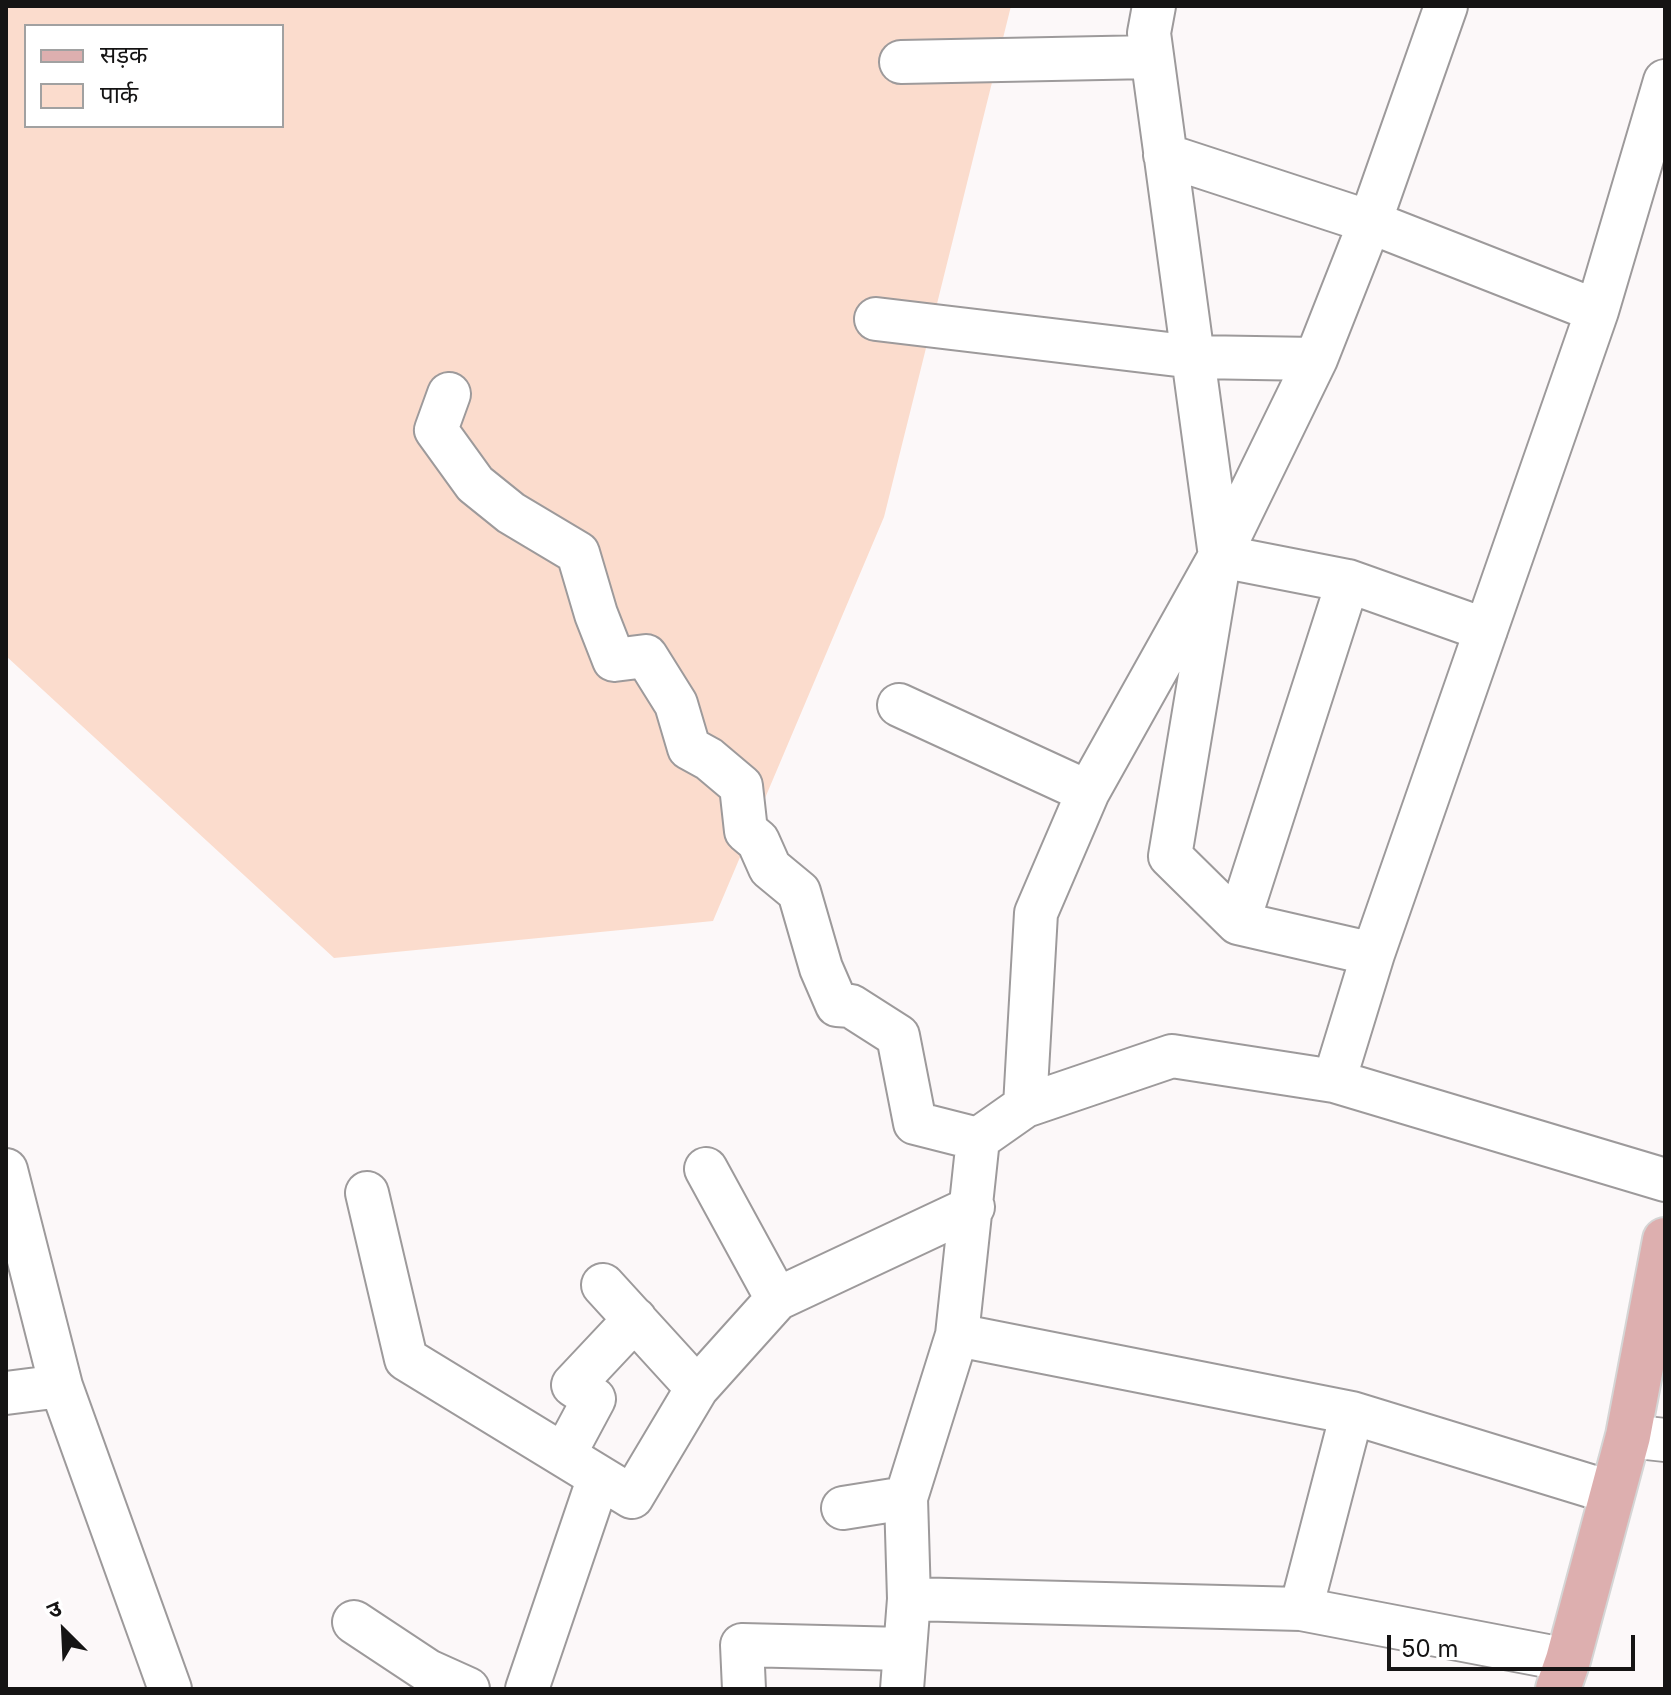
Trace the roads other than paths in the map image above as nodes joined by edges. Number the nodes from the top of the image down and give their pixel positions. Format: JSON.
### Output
{"nodes":[{"id":1,"x":1154,"y":6,"type":"edge"},
{"id":2,"x":1446,"y":6,"type":"edge"},
{"id":3,"x":1152,"y":57,"type":"junction"},
{"id":4,"x":901,"y":62,"type":"dead end"},
{"id":5,"x":1665,"y":81,"type":"edge"},
{"id":6,"x":1165,"y":155,"type":"junction"},
{"id":7,"x":1370,"y":222,"type":"junction"},
{"id":8,"x":1597,"y":311,"type":"junction"},
{"id":9,"x":876,"y":319,"type":"dead end"},
{"id":10,"x":1194,"y":357,"type":"junction"},
{"id":11,"x":1316,"y":359,"type":"junction"},
{"id":12,"x":449,"y":394,"type":"dead end"},
{"id":13,"x":1220,"y":556,"type":"junction"},
{"id":14,"x":1348,"y":581,"type":"junction"},
{"id":15,"x":1486,"y":630,"type":"junction"},
{"id":16,"x":899,"y":705,"type":"dead end"},
{"id":17,"x":1088,"y":792,"type":"junction"},
{"id":18,"x":1238,"y":923,"type":"junction"},
{"id":19,"x":1373,"y":954,"type":"junction"},
{"id":20,"x":1334,"y":1081,"type":"junction"},
{"id":21,"x":1025,"y":1106,"type":"junction"},
{"id":22,"x":978,"y":1139,"type":"junction"},
{"id":23,"x":706,"y":1169,"type":"dead end"},
{"id":24,"x":6,"y":1170,"type":"edge"},
{"id":25,"x":1665,"y":1180,"type":"edge"},
{"id":26,"x":367,"y":1193,"type":"dead end"},
{"id":27,"x":973,"y":1207,"type":"junction"},
{"id":28,"x":1665,"y":1240,"type":"edge"},
{"id":29,"x":603,"y":1285,"type":"dead end"},
{"id":30,"x":777,"y":1299,"type":"junction"},
{"id":31,"x":635,"y":1319,"type":"junction"},
{"id":32,"x":957,"y":1335,"type":"junction"},
{"id":33,"x":61,"y":1386,"type":"junction"},
{"id":34,"x":697,"y":1388,"type":"junction"},
{"id":35,"x":6,"y":1393,"type":"edge"},
{"id":36,"x":1352,"y":1413,"type":"junction"},
{"id":37,"x":1646,"y":1438,"type":"edge"},
{"id":38,"x":564,"y":1455,"type":"junction"},
{"id":39,"x":599,"y":1477,"type":"junction"},
{"id":40,"x":1613,"y":1493,"type":"junction"},
{"id":41,"x":906,"y":1498,"type":"junction"},
{"id":42,"x":843,"y":1508,"type":"dead end"},
{"id":43,"x":909,"y":1599,"type":"junction"},
{"id":44,"x":1301,"y":1609,"type":"junction"},
{"id":45,"x":354,"y":1622,"type":"dead end"},
{"id":46,"x":903,"y":1669,"type":"edge"},
{"id":47,"x":1563,"y":1675,"type":"edge"},
{"id":48,"x":424,"y":1680,"type":"edge"},
{"id":49,"x":170,"y":1689,"type":"edge"},
{"id":50,"x":468,"y":1689,"type":"edge"},
{"id":51,"x":527,"y":1689,"type":"edge"},
{"id":52,"x":744,"y":1689,"type":"edge"}],
"edges":[{"from":1,"to":3,"type":"street"},
{"from":2,"to":7,"type":"street"},
{"from":3,"to":4,"type":"street"},
{"from":3,"to":6,"type":"street"},
{"from":5,"to":8,"type":"street"},
{"from":6,"to":7,"type":"street"},
{"from":6,"to":10,"type":"street"},
{"from":7,"to":8,"type":"street"},
{"from":7,"to":11,"type":"street"},
{"from":8,"to":15,"type":"street"},
{"from":9,"to":10,"type":"street"},
{"from":10,"to":11,"type":"street"},
{"from":10,"to":13,"type":"street"},
{"from":11,"to":13,"type":"street"},
{"from":12,"to":22,"type":"street"},
{"from":13,"to":14,"type":"street"},
{"from":13,"to":17,"type":"street"},
{"from":13,"to":18,"type":"street"},
{"from":14,"to":15,"type":"street"},
{"from":14,"to":18,"type":"street"},
{"from":15,"to":19,"type":"street"},
{"from":16,"to":17,"type":"street"},
{"from":17,"to":21,"type":"street"},
{"from":18,"to":19,"type":"street"},
{"from":19,"to":20,"type":"street"},
{"from":20,"to":21,"type":"street"},
{"from":20,"to":25,"type":"street"},
{"from":21,"to":22,"type":"street"},
{"from":22,"to":27,"type":"street"},
{"from":23,"to":30,"type":"street"},
{"from":24,"to":33,"type":"street"},
{"from":26,"to":38,"type":"street"},
{"from":27,"to":30,"type":"street"},
{"from":27,"to":32,"type":"street"},
{"from":28,"to":37,"type":"main road"},
{"from":29,"to":31,"type":"street"},
{"from":30,"to":34,"type":"street"},
{"from":31,"to":34,"type":"street"},
{"from":31,"to":38,"type":"street"},
{"from":32,"to":36,"type":"street"},
{"from":32,"to":41,"type":"street"},
{"from":33,"to":35,"type":"street"},
{"from":33,"to":49,"type":"street"},
{"from":34,"to":39,"type":"street"},
{"from":36,"to":40,"type":"street"},
{"from":36,"to":44,"type":"street"},
{"from":37,"to":40,"type":"main road"},
{"from":38,"to":39,"type":"street"},
{"from":39,"to":51,"type":"street"},
{"from":40,"to":47,"type":"main road"},
{"from":41,"to":42,"type":"street"},
{"from":41,"to":43,"type":"street"},
{"from":43,"to":44,"type":"street"},
{"from":43,"to":46,"type":"street"},
{"from":44,"to":47,"type":"street"},
{"from":45,"to":48,"type":"street"},
{"from":46,"to":52,"type":"street"},
{"from":48,"to":50,"type":"street"}]}
